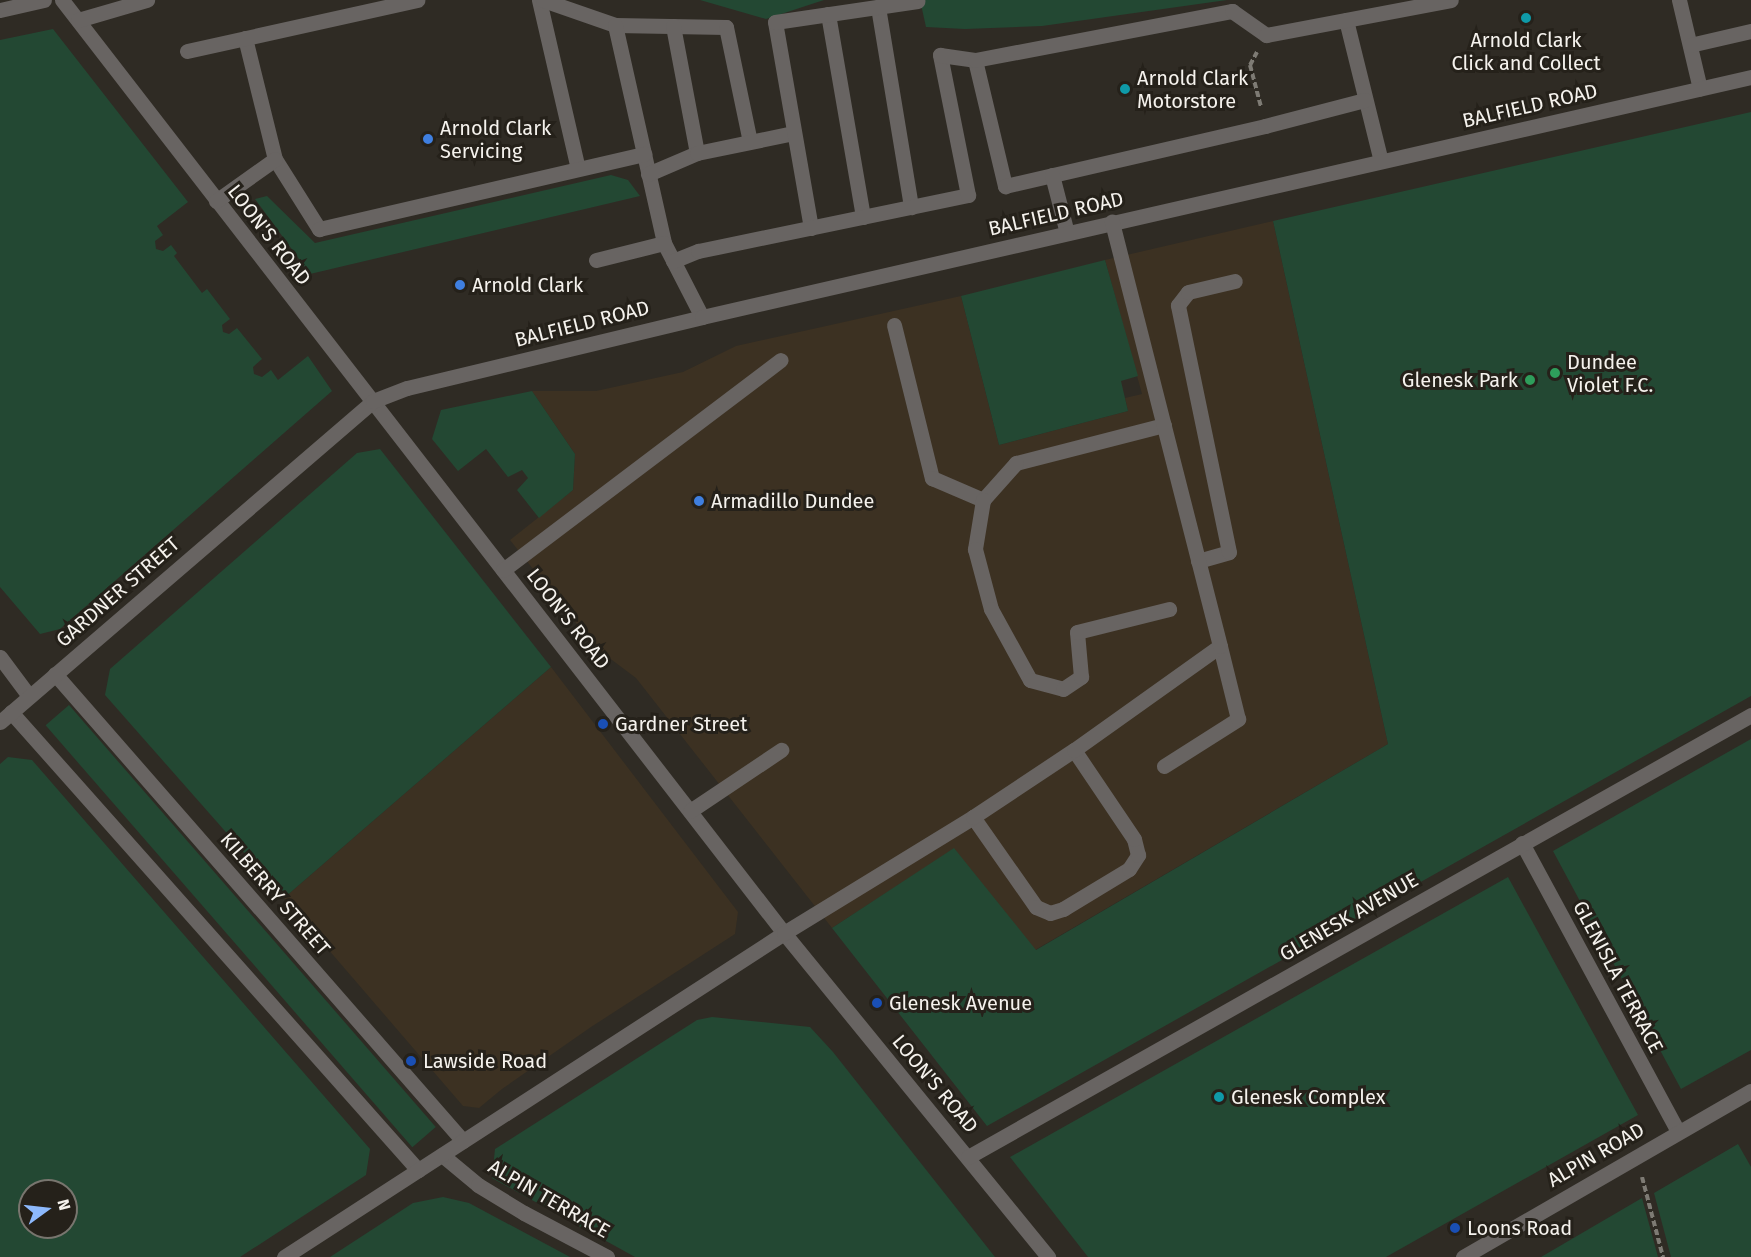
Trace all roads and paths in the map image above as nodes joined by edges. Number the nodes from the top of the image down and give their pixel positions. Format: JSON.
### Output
{"nodes":[{"id":1,"x":44,"y":0,"type":"edge"},
{"id":2,"x":62,"y":0,"type":"edge"},
{"id":3,"x":147,"y":0,"type":"edge"},
{"id":4,"x":417,"y":0,"type":"edge"},
{"id":5,"x":541,"y":0,"type":"edge"},
{"id":6,"x":1451,"y":0,"type":"edge"},
{"id":7,"x":1679,"y":0,"type":"edge"},
{"id":8,"x":916,"y":1,"type":"edge"},
{"id":9,"x":878,"y":7,"type":"junction"},
{"id":10,"x":0,"y":10,"type":"edge"},
{"id":11,"x":828,"y":14,"type":"junction"},
{"id":12,"x":78,"y":20,"type":"junction"},
{"id":13,"x":1346,"y":20,"type":"junction"},
{"id":14,"x":615,"y":25,"type":"junction"},
{"id":15,"x":673,"y":26,"type":"junction"},
{"id":16,"x":1751,"y":31,"type":"edge"},
{"id":17,"x":1266,"y":35,"type":"junction"},
{"id":18,"x":246,"y":38,"type":"junction"},
{"id":19,"x":1690,"y":45,"type":"junction"},
{"id":20,"x":187,"y":51,"type":"dead end"},
{"id":21,"x":975,"y":60,"type":"junction"},
{"id":22,"x":1751,"y":77,"type":"edge"},
{"id":23,"x":1700,"y":89,"type":"junction"},
{"id":24,"x":1365,"y":100,"type":"junction"},
{"id":25,"x":1265,"y":126,"type":"junction"},
{"id":26,"x":794,"y":133,"type":"junction"},
{"id":27,"x":750,"y":142,"type":"junction"},
{"id":28,"x":697,"y":153,"type":"junction"},
{"id":29,"x":644,"y":154,"type":"junction"},
{"id":30,"x":275,"y":159,"type":"junction"},
{"id":31,"x":1381,"y":161,"type":"junction"},
{"id":32,"x":578,"y":170,"type":"junction"},
{"id":33,"x":648,"y":174,"type":"junction"},
{"id":34,"x":1052,"y":175,"type":"junction"},
{"id":35,"x":216,"y":201,"type":"junction"},
{"id":36,"x":911,"y":207,"type":"junction"},
{"id":37,"x":863,"y":217,"type":"junction"},
{"id":38,"x":1112,"y":222,"type":"junction"},
{"id":39,"x":811,"y":228,"type":"junction"},
{"id":40,"x":1066,"y":233,"type":"junction"},
{"id":41,"x":664,"y":243,"type":"junction"},
{"id":42,"x":596,"y":260,"type":"dead end"},
{"id":43,"x":673,"y":261,"type":"junction"},
{"id":44,"x":1235,"y":281,"type":"dead end"},
{"id":45,"x":702,"y":316,"type":"junction"},
{"id":46,"x":894,"y":325,"type":"dead end"},
{"id":47,"x":781,"y":360,"type":"dead end"},
{"id":48,"x":373,"y":400,"type":"junction"},
{"id":49,"x":1164,"y":425,"type":"junction"},
{"id":50,"x":982,"y":500,"type":"junction"},
{"id":51,"x":1198,"y":561,"type":"junction"},
{"id":52,"x":503,"y":570,"type":"junction"},
{"id":53,"x":1169,"y":609,"type":"dead end"},
{"id":54,"x":1220,"y":646,"type":"junction"},
{"id":55,"x":0,"y":657,"type":"edge"},
{"id":56,"x":56,"y":674,"type":"junction"},
{"id":57,"x":29,"y":696,"type":"junction"},
{"id":58,"x":1751,"y":715,"type":"edge"},
{"id":59,"x":5,"y":717,"type":"edge"},
{"id":60,"x":781,"y":750,"type":"dead end"},
{"id":61,"x":1074,"y":750,"type":"junction"},
{"id":62,"x":1164,"y":766,"type":"dead end"},
{"id":63,"x":690,"y":811,"type":"junction"},
{"id":64,"x":972,"y":817,"type":"junction"},
{"id":65,"x":1522,"y":843,"type":"junction"},
{"id":66,"x":784,"y":933,"type":"junction"},
{"id":67,"x":1751,"y":1091,"type":"edge"},
{"id":68,"x":1678,"y":1132,"type":"junction"},
{"id":69,"x":463,"y":1141,"type":"junction"},
{"id":70,"x":442,"y":1155,"type":"junction"},
{"id":71,"x":1636,"y":1156,"type":"junction"},
{"id":72,"x":968,"y":1157,"type":"junction"},
{"id":73,"x":418,"y":1170,"type":"junction"},
{"id":74,"x":284,"y":1257,"type":"edge"},
{"id":75,"x":607,"y":1257,"type":"edge"},
{"id":76,"x":1048,"y":1257,"type":"edge"},
{"id":77,"x":1463,"y":1257,"type":"edge"},
{"id":78,"x":1663,"y":1257,"type":"edge"}],
"edges":[{"from":1,"to":10,"type":"street"},
{"from":2,"to":12,"type":"street","name":"LOON'S ROAD"},
{"from":3,"to":12,"type":"street"},
{"from":4,"to":18,"type":"street"},
{"from":5,"to":14,"type":"street"},
{"from":5,"to":32,"type":"street"},
{"from":6,"to":13,"type":"street"},
{"from":7,"to":19,"type":"street"},
{"from":8,"to":9,"type":"street"},
{"from":9,"to":11,"type":"street"},
{"from":9,"to":36,"type":"street"},
{"from":11,"to":26,"type":"street"},
{"from":11,"to":37,"type":"street"},
{"from":12,"to":35,"type":"street","name":"LOON'S ROAD"},
{"from":13,"to":17,"type":"street"},
{"from":13,"to":24,"type":"street"},
{"from":14,"to":15,"type":"street"},
{"from":14,"to":29,"type":"street"},
{"from":15,"to":27,"type":"street"},
{"from":15,"to":28,"type":"street"},
{"from":16,"to":19,"type":"street"},
{"from":17,"to":21,"type":"street"},
{"from":17,"to":25,"type":"path"},
{"from":18,"to":20,"type":"street"},
{"from":18,"to":30,"type":"street"},
{"from":19,"to":23,"type":"street"},
{"from":21,"to":34,"type":"street"},
{"from":21,"to":36,"type":"street"},
{"from":22,"to":23,"type":"street","name":"BALFIELD ROAD"},
{"from":23,"to":31,"type":"street","name":"BALFIELD ROAD"},
{"from":24,"to":25,"type":"street"},
{"from":24,"to":31,"type":"street"},
{"from":25,"to":34,"type":"street"},
{"from":26,"to":27,"type":"street"},
{"from":26,"to":39,"type":"street"},
{"from":27,"to":28,"type":"street"},
{"from":28,"to":33,"type":"street"},
{"from":29,"to":32,"type":"street"},
{"from":29,"to":33,"type":"street"},
{"from":30,"to":32,"type":"street"},
{"from":30,"to":35,"type":"street"},
{"from":31,"to":38,"type":"street","name":"BALFIELD ROAD"},
{"from":33,"to":41,"type":"street"},
{"from":34,"to":40,"type":"street"},
{"from":35,"to":48,"type":"street","name":"LOON'S ROAD"},
{"from":36,"to":37,"type":"street"},
{"from":37,"to":39,"type":"street"},
{"from":38,"to":40,"type":"street","name":"BALFIELD ROAD"},
{"from":38,"to":49,"type":"street"},
{"from":39,"to":43,"type":"street"},
{"from":40,"to":45,"type":"street","name":"BALFIELD ROAD"},
{"from":41,"to":42,"type":"street"},
{"from":41,"to":43,"type":"street"},
{"from":43,"to":45,"type":"street"},
{"from":44,"to":51,"type":"street"},
{"from":45,"to":48,"type":"street","name":"BALFIELD ROAD"},
{"from":46,"to":50,"type":"street"},
{"from":47,"to":52,"type":"street"},
{"from":48,"to":52,"type":"street","name":"LOON'S ROAD"},
{"from":48,"to":56,"type":"street","name":"GARDNER STREET"},
{"from":49,"to":50,"type":"street"},
{"from":49,"to":51,"type":"street"},
{"from":50,"to":53,"type":"street"},
{"from":51,"to":54,"type":"street"},
{"from":52,"to":63,"type":"street","name":"LOON'S ROAD"},
{"from":54,"to":61,"type":"street"},
{"from":54,"to":62,"type":"street"},
{"from":55,"to":57,"type":"street"},
{"from":56,"to":57,"type":"street","name":"GARDNER STREET"},
{"from":56,"to":69,"type":"street","name":"KILBERRY STREET"},
{"from":57,"to":59,"type":"street","name":"GARDNER STREET"},
{"from":58,"to":65,"type":"street","name":"GLENESK AVENUE"},
{"from":59,"to":73,"type":"street"},
{"from":60,"to":63,"type":"street"},
{"from":61,"to":64,"type":"street"},
{"from":61,"to":64,"type":"street"},
{"from":63,"to":66,"type":"street","name":"LOON'S ROAD"},
{"from":64,"to":66,"type":"street"},
{"from":65,"to":68,"type":"street","name":"GLENISLA TERRACE"},
{"from":65,"to":72,"type":"street","name":"GLENESK AVENUE"},
{"from":66,"to":69,"type":"street"},
{"from":66,"to":72,"type":"street","name":"LOON'S ROAD"},
{"from":67,"to":68,"type":"street","name":"ALPIN ROAD"},
{"from":68,"to":71,"type":"street","name":"ALPIN ROAD"},
{"from":69,"to":70,"type":"street"},
{"from":70,"to":73,"type":"street"},
{"from":70,"to":75,"type":"street","name":"ALPIN TERRACE"},
{"from":71,"to":77,"type":"street","name":"ALPIN ROAD"},
{"from":71,"to":78,"type":"path"},
{"from":72,"to":76,"type":"street","name":"LOON'S ROAD"},
{"from":73,"to":74,"type":"street"}]}
